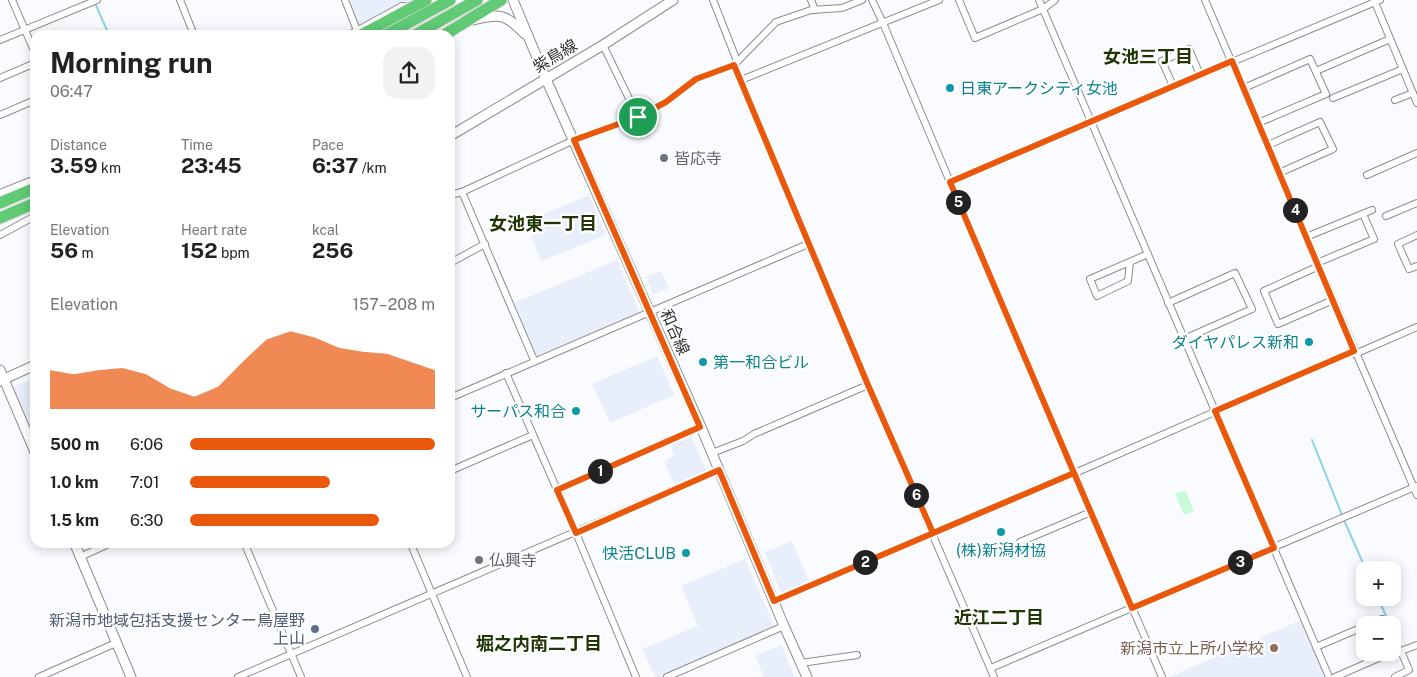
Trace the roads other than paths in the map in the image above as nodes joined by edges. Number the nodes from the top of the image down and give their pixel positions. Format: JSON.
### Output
{"nodes":[{"id":1,"x":12,"y":0,"type":"edge"},
{"id":2,"x":180,"y":0,"type":"edge"},
{"id":3,"x":345,"y":0,"type":"edge"},
{"id":4,"x":426,"y":0,"type":"edge"},
{"id":5,"x":450,"y":0,"type":"edge"},
{"id":6,"x":477,"y":0,"type":"edge"},
{"id":7,"x":501,"y":0,"type":"edge"},
{"id":8,"x":513,"y":0,"type":"edge"},
{"id":9,"x":673,"y":0,"type":"edge"},
{"id":10,"x":713,"y":0,"type":"edge"},
{"id":11,"x":810,"y":0,"type":"edge"},
{"id":12,"x":862,"y":0,"type":"edge"},
{"id":13,"x":872,"y":0,"type":"edge"},
{"id":14,"x":939,"y":0,"type":"edge"},
{"id":15,"x":959,"y":0,"type":"edge"},
{"id":16,"x":1039,"y":0,"type":"edge"},
{"id":17,"x":1055,"y":0,"type":"edge"},
{"id":18,"x":1205,"y":0,"type":"edge"},
{"id":19,"x":95,"y":1,"type":"edge"},
{"id":20,"x":1376,"y":1,"type":"edge"},
{"id":21,"x":1042,"y":9,"type":"junction"},
{"id":22,"x":815,"y":10,"type":"junction"},
{"id":23,"x":883,"y":23,"type":"junction"},
{"id":24,"x":25,"y":29,"type":"junction"},
{"id":25,"x":192,"y":30,"type":"edge"},
{"id":26,"x":358,"y":30,"type":"edge"},
{"id":27,"x":365,"y":30,"type":"edge"},
{"id":28,"x":395,"y":30,"type":"edge"},
{"id":29,"x":425,"y":30,"type":"edge"},
{"id":30,"x":452,"y":30,"type":"edge"},
{"id":31,"x":453,"y":30,"type":"edge"},
{"id":32,"x":529,"y":38,"type":"junction"},
{"id":33,"x":1390,"y":39,"type":"junction"},
{"id":34,"x":0,"y":40,"type":"edge"},
{"id":35,"x":30,"y":41,"type":"edge"},
{"id":36,"x":603,"y":45,"type":"junction"},
{"id":37,"x":1232,"y":61,"type":"junction"},
{"id":38,"x":735,"y":63,"type":"junction"},
{"id":39,"x":30,"y":65,"type":"edge"},
{"id":40,"x":1403,"y":69,"type":"junction"},
{"id":41,"x":1316,"y":71,"type":"junction"},
{"id":42,"x":1200,"y":75,"type":"junction"},
{"id":43,"x":0,"y":78,"type":"edge"},
{"id":44,"x":546,"y":79,"type":"junction"},
{"id":45,"x":741,"y":80,"type":"junction"},
{"id":46,"x":1173,"y":86,"type":"junction"},
{"id":47,"x":1244,"y":88,"type":"junction"},
{"id":48,"x":1415,"y":97,"type":"edge"},
{"id":49,"x":1333,"y":98,"type":"dead end"},
{"id":50,"x":1395,"y":100,"type":"dead end"},
{"id":51,"x":30,"y":102,"type":"edge"},
{"id":52,"x":0,"y":115,"type":"edge"},
{"id":53,"x":638,"y":117,"type":"junction"},
{"id":54,"x":1091,"y":121,"type":"junction"},
{"id":55,"x":1258,"y":123,"type":"junction"},
{"id":56,"x":455,"y":133,"type":"edge"},
{"id":57,"x":574,"y":140,"type":"junction"},
{"id":58,"x":1268,"y":145,"type":"junction"},
{"id":59,"x":1417,"y":153,"type":"edge"},
{"id":60,"x":1279,"y":173,"type":"junction"},
{"id":61,"x":1367,"y":174,"type":"dead end"},
{"id":62,"x":30,"y":181,"type":"edge"},
{"id":63,"x":950,"y":182,"type":"junction"},
{"id":64,"x":30,"y":190,"type":"edge"},
{"id":65,"x":462,"y":192,"type":"junction"},
{"id":66,"x":0,"y":193,"type":"edge"},
{"id":67,"x":455,"y":194,"type":"edge"},
{"id":68,"x":0,"y":203,"type":"edge"},
{"id":69,"x":1417,"y":203,"type":"edge"},
{"id":70,"x":30,"y":205,"type":"edge"},
{"id":71,"x":1372,"y":210,"type":"dead end"},
{"id":72,"x":1362,"y":214,"type":"junction"},
{"id":73,"x":1386,"y":216,"type":"dead end"},
{"id":74,"x":0,"y":218,"type":"edge"},
{"id":75,"x":30,"y":219,"type":"edge"},
{"id":76,"x":0,"y":235,"type":"edge"},
{"id":77,"x":1417,"y":235,"type":"edge"},
{"id":78,"x":1306,"y":237,"type":"junction"},
{"id":79,"x":485,"y":244,"type":"junction"},
{"id":80,"x":808,"y":244,"type":"junction"},
{"id":81,"x":1148,"y":254,"type":"junction"},
{"id":82,"x":455,"y":260,"type":"edge"},
{"id":83,"x":1130,"y":262,"type":"junction"},
{"id":84,"x":1318,"y":265,"type":"junction"},
{"id":85,"x":1417,"y":266,"type":"edge"},
{"id":86,"x":1333,"y":300,"type":"junction"},
{"id":87,"x":1168,"y":303,"type":"junction"},
{"id":88,"x":650,"y":313,"type":"junction"},
{"id":89,"x":1417,"y":327,"type":"edge"},
{"id":90,"x":1184,"y":339,"type":"junction"},
{"id":91,"x":1355,"y":353,"type":"junction"},
{"id":92,"x":534,"y":360,"type":"junction"},
{"id":93,"x":30,"y":367,"type":"edge"},
{"id":94,"x":0,"y":370,"type":"edge"},
{"id":95,"x":506,"y":373,"type":"junction"},
{"id":96,"x":2,"y":380,"type":"edge"},
{"id":97,"x":868,"y":385,"type":"junction"},
{"id":98,"x":455,"y":396,"type":"edge"},
{"id":99,"x":1215,"y":411,"type":"junction"},
{"id":100,"x":700,"y":427,"type":"junction"},
{"id":101,"x":533,"y":435,"type":"junction"},
{"id":102,"x":30,"y":441,"type":"edge"},
{"id":103,"x":712,"y":453,"type":"junction"},
{"id":104,"x":455,"y":469,"type":"edge"},
{"id":105,"x":719,"y":470,"type":"junction"},
{"id":106,"x":1074,"y":473,"type":"junction"},
{"id":107,"x":1415,"y":486,"type":"edge"},
{"id":108,"x":557,"y":490,"type":"junction"},
{"id":109,"x":1417,"y":495,"type":"edge"},
{"id":110,"x":1091,"y":512,"type":"junction"},
{"id":111,"x":576,"y":533,"type":"junction"},
{"id":112,"x":933,"y":533,"type":"junction"},
{"id":113,"x":1020,"y":542,"type":"dead end"},
{"id":114,"x":76,"y":548,"type":"edge"},
{"id":115,"x":100,"y":548,"type":"edge"},
{"id":116,"x":247,"y":548,"type":"edge"},
{"id":117,"x":413,"y":548,"type":"edge"},
{"id":118,"x":1274,"y":548,"type":"junction"},
{"id":119,"x":80,"y":557,"type":"junction"},
{"id":120,"x":432,"y":594,"type":"junction"},
{"id":121,"x":774,"y":601,"type":"junction"},
{"id":122,"x":1132,"y":608,"type":"junction"},
{"id":123,"x":784,"y":626,"type":"junction"},
{"id":124,"x":1356,"y":631,"type":"edge"},
{"id":125,"x":116,"y":643,"type":"junction"},
{"id":126,"x":1417,"y":644,"type":"edge"},
{"id":127,"x":1316,"y":648,"type":"junction"},
{"id":128,"x":292,"y":655,"type":"junction"},
{"id":129,"x":857,"y":655,"type":"dead end"},
{"id":130,"x":1372,"y":661,"type":"edge"},
{"id":131,"x":801,"y":662,"type":"junction"},
{"id":132,"x":991,"y":668,"type":"junction"},
{"id":133,"x":38,"y":677,"type":"edge"},
{"id":134,"x":131,"y":677,"type":"edge"},
{"id":135,"x":238,"y":677,"type":"edge"},
{"id":136,"x":301,"y":677,"type":"edge"},
{"id":137,"x":467,"y":677,"type":"edge"},
{"id":138,"x":636,"y":677,"type":"edge"},
{"id":139,"x":667,"y":677,"type":"edge"},
{"id":140,"x":807,"y":677,"type":"edge"},
{"id":141,"x":994,"y":677,"type":"edge"},
{"id":142,"x":1162,"y":677,"type":"edge"},
{"id":143,"x":1328,"y":677,"type":"edge"},
{"id":144,"x":1336,"y":677,"type":"edge"},
{"id":145,"x":1395,"y":677,"type":"edge"}],
"edges":[{"from":1,"to":24,"type":"street"},
{"from":2,"to":25,"type":"street"},
{"from":3,"to":26,"type":"street"},
{"from":4,"to":27,"type":"highway"},
{"from":5,"to":28,"type":"highway"},
{"from":6,"to":29,"type":"highway"},
{"from":7,"to":30,"type":"highway"},
{"from":8,"to":32,"type":"main road","name":"和合線"},
{"from":9,"to":36,"type":"main road","name":"紫鳥線"},
{"from":10,"to":38,"type":"street"},
{"from":11,"to":22,"type":"street"},
{"from":12,"to":22,"type":"street"},
{"from":13,"to":23,"type":"street"},
{"from":14,"to":23,"type":"street"},
{"from":15,"to":21,"type":"street"},
{"from":16,"to":21,"type":"street"},
{"from":17,"to":21,"type":"street"},
{"from":18,"to":37,"type":"street"},
{"from":19,"to":24,"type":"street"},
{"from":20,"to":33,"type":"street"},
{"from":20,"to":37,"type":"street"},
{"from":21,"to":54,"type":"street"},
{"from":22,"to":38,"type":"street"},
{"from":23,"to":45,"type":"street"},
{"from":23,"to":63,"type":"street"},
{"from":24,"to":34,"type":"street"},
{"from":24,"to":35,"type":"street"},
{"from":31,"to":32,"type":"main road"},
{"from":32,"to":44,"type":"main road","name":"和合線"},
{"from":33,"to":40,"type":"street"},
{"from":33,"to":41,"type":"street"},
{"from":36,"to":44,"type":"main road","name":"紫鳥線"},
{"from":36,"to":53,"type":"street"},
{"from":37,"to":42,"type":"street"},
{"from":37,"to":47,"type":"street"},
{"from":38,"to":45,"type":"street"},
{"from":38,"to":53,"type":"street"},
{"from":39,"to":43,"type":"street"},
{"from":40,"to":48,"type":"street"},
{"from":40,"to":49,"type":"street"},
{"from":41,"to":47,"type":"street"},
{"from":41,"to":55,"type":"street"},
{"from":42,"to":46,"type":"street"},
{"from":42,"to":46,"type":"street"},
{"from":44,"to":56,"type":"main road","name":"紫鳥線"},
{"from":44,"to":57,"type":"main road","name":"和合線"},
{"from":45,"to":80,"type":"street"},
{"from":46,"to":54,"type":"street"},
{"from":47,"to":55,"type":"street"},
{"from":48,"to":50,"type":"street"},
{"from":51,"to":52,"type":"street"},
{"from":53,"to":57,"type":"street"},
{"from":54,"to":63,"type":"street"},
{"from":54,"to":81,"type":"street"},
{"from":55,"to":58,"type":"street"},
{"from":57,"to":65,"type":"street"},
{"from":57,"to":88,"type":"main road","name":"和合線"},
{"from":58,"to":60,"type":"street"},
{"from":58,"to":60,"type":"street"},
{"from":59,"to":61,"type":"street"},
{"from":60,"to":78,"type":"street"},
{"from":62,"to":66,"type":"street"},
{"from":63,"to":106,"type":"street"},
{"from":64,"to":68,"type":"highway"},
{"from":65,"to":67,"type":"street"},
{"from":65,"to":79,"type":"street"},
{"from":69,"to":73,"type":"street"},
{"from":70,"to":74,"type":"highway"},
{"from":71,"to":72,"type":"street"},
{"from":72,"to":78,"type":"street"},
{"from":72,"to":84,"type":"street"},
{"from":75,"to":76,"type":"street"},
{"from":77,"to":85,"type":"street"},
{"from":78,"to":84,"type":"street"},
{"from":79,"to":82,"type":"street"},
{"from":79,"to":92,"type":"street"},
{"from":80,"to":88,"type":"street"},
{"from":80,"to":97,"type":"street"},
{"from":81,"to":83,"type":"street"},
{"from":81,"to":87,"type":"street"},
{"from":83,"to":83,"type":"street"},
{"from":84,"to":86,"type":"street"},
{"from":84,"to":86,"type":"street"},
{"from":86,"to":91,"type":"street"},
{"from":87,"to":90,"type":"street"},
{"from":87,"to":90,"type":"street"},
{"from":88,"to":92,"type":"street"},
{"from":88,"to":100,"type":"main road","name":"和合線"},
{"from":89,"to":91,"type":"street"},
{"from":90,"to":99,"type":"street"},
{"from":91,"to":99,"type":"street"},
{"from":91,"to":107,"type":"street"},
{"from":92,"to":95,"type":"street"},
{"from":93,"to":96,"type":"main road"},
{"from":94,"to":96,"type":"main road"},
{"from":95,"to":98,"type":"street"},
{"from":95,"to":101,"type":"street"},
{"from":96,"to":102,"type":"main road"},
{"from":97,"to":103,"type":"street"},
{"from":97,"to":112,"type":"street"},
{"from":99,"to":106,"type":"street"},
{"from":99,"to":118,"type":"street"},
{"from":100,"to":103,"type":"main road","name":"和合線"},
{"from":100,"to":108,"type":"street"},
{"from":101,"to":104,"type":"street"},
{"from":101,"to":108,"type":"street"},
{"from":103,"to":105,"type":"main road","name":"和合線"},
{"from":105,"to":111,"type":"street"},
{"from":105,"to":121,"type":"main road","name":"和合線"},
{"from":106,"to":110,"type":"street"},
{"from":106,"to":112,"type":"street"},
{"from":107,"to":109,"type":"street"},
{"from":107,"to":118,"type":"street"},
{"from":108,"to":111,"type":"street"},
{"from":110,"to":113,"type":"street"},
{"from":110,"to":122,"type":"street"},
{"from":111,"to":120,"type":"street"},
{"from":111,"to":138,"type":"street"},
{"from":112,"to":121,"type":"street"},
{"from":112,"to":132,"type":"street"},
{"from":114,"to":119,"type":"main road"},
{"from":115,"to":119,"type":"street"},
{"from":116,"to":128,"type":"street"},
{"from":117,"to":120,"type":"street"},
{"from":118,"to":122,"type":"street"},
{"from":118,"to":127,"type":"street"},
{"from":119,"to":125,"type":"main road"},
{"from":120,"to":128,"type":"street"},
{"from":120,"to":137,"type":"street"},
{"from":121,"to":123,"type":"main road","name":"和合線"},
{"from":122,"to":132,"type":"street"},
{"from":122,"to":142,"type":"street"},
{"from":123,"to":131,"type":"main road","name":"和合線"},
{"from":123,"to":139,"type":"street"},
{"from":124,"to":127,"type":"street"},
{"from":125,"to":133,"type":"street"},
{"from":125,"to":134,"type":"main road"},
{"from":126,"to":145,"type":"street"},
{"from":127,"to":143,"type":"street"},
{"from":128,"to":135,"type":"street"},
{"from":128,"to":136,"type":"street"},
{"from":129,"to":131,"type":"street"},
{"from":130,"to":144,"type":"street"},
{"from":131,"to":140,"type":"main road","name":"和合線"},
{"from":132,"to":141,"type":"street"}]}
